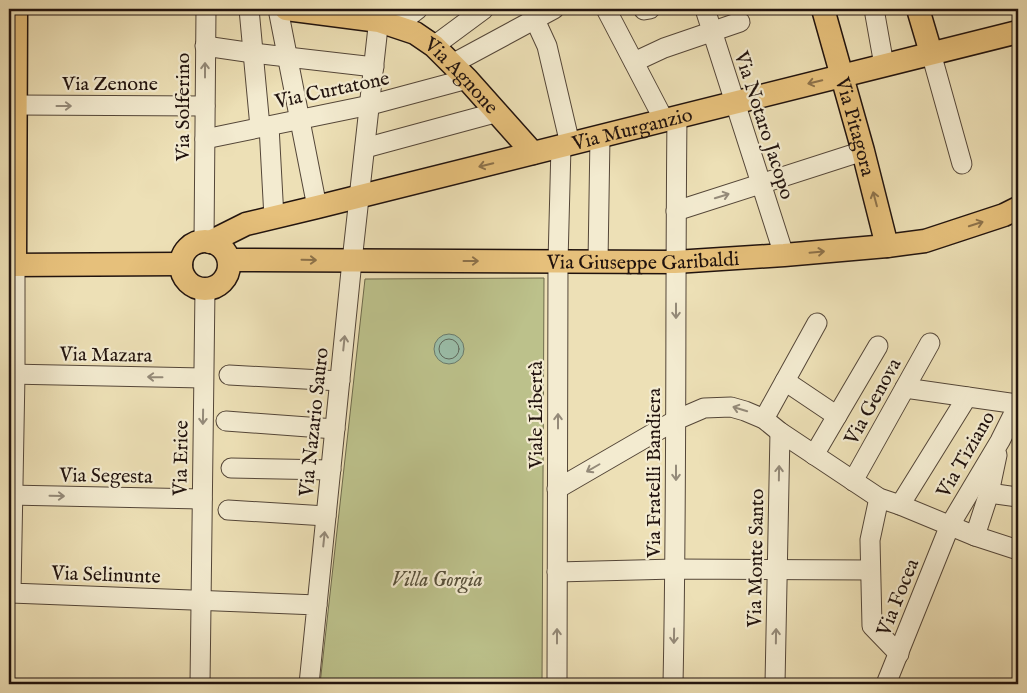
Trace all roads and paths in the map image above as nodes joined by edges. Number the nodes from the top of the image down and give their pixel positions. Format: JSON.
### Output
{"nodes":[{"id":1,"x":16,"y":9,"type":"edge"},
{"id":2,"x":206,"y":9,"type":"edge"},
{"id":3,"x":249,"y":9,"type":"edge"},
{"id":4,"x":278,"y":9,"type":"edge"},
{"id":5,"x":286,"y":9,"type":"edge"},
{"id":6,"x":418,"y":9,"type":"edge"},
{"id":7,"x":484,"y":9,"type":"edge"},
{"id":8,"x":554,"y":9,"type":"edge"},
{"id":9,"x":606,"y":9,"type":"edge"},
{"id":10,"x":705,"y":9,"type":"edge"},
{"id":11,"x":823,"y":9,"type":"edge"},
{"id":12,"x":874,"y":9,"type":"edge"},
{"id":13,"x":918,"y":9,"type":"edge"},
{"id":14,"x":321,"y":11,"type":"edge"},
{"id":15,"x":532,"y":14,"type":"edge"},
{"id":16,"x":385,"y":19,"type":"edge"},
{"id":17,"x":740,"y":22,"type":"dead end"},
{"id":18,"x":1018,"y":32,"type":"edge"},
{"id":19,"x":712,"y":33,"type":"junction"},
{"id":20,"x":205,"y":46,"type":"junction"},
{"id":21,"x":434,"y":46,"type":"junction"},
{"id":22,"x":253,"y":52,"type":"junction"},
{"id":23,"x":931,"y":53,"type":"junction"},
{"id":24,"x":287,"y":56,"type":"junction"},
{"id":25,"x":13,"y":62,"type":"edge"},
{"id":26,"x":634,"y":62,"type":"junction"},
{"id":27,"x":884,"y":65,"type":"junction"},
{"id":28,"x":374,"y":67,"type":"junction"},
{"id":29,"x":460,"y":71,"type":"junction"},
{"id":30,"x":842,"y":76,"type":"junction"},
{"id":31,"x":734,"y":103,"type":"junction"},
{"id":32,"x":205,"y":106,"type":"junction"},
{"id":33,"x":370,"y":106,"type":"junction"},
{"id":34,"x":498,"y":112,"type":"junction"},
{"id":35,"x":13,"y":115,"type":"edge"},
{"id":36,"x":670,"y":118,"type":"junction"},
{"id":37,"x":300,"y":119,"type":"junction"},
{"id":38,"x":265,"y":127,"type":"junction"},
{"id":39,"x":600,"y":136,"type":"junction"},
{"id":40,"x":205,"y":139,"type":"junction"},
{"id":41,"x":566,"y":145,"type":"junction"},
{"id":42,"x":365,"y":148,"type":"junction"},
{"id":43,"x":863,"y":151,"type":"junction"},
{"id":44,"x":533,"y":153,"type":"junction"},
{"id":45,"x":962,"y":164,"type":"dead end"},
{"id":46,"x":760,"y":184,"type":"junction"},
{"id":47,"x":359,"y":196,"type":"junction"},
{"id":48,"x":317,"y":207,"type":"junction"},
{"id":49,"x":1018,"y":208,"type":"edge"},
{"id":50,"x":676,"y":211,"type":"junction"},
{"id":51,"x":274,"y":218,"type":"junction"},
{"id":52,"x":207,"y":241,"type":"junction"},
{"id":53,"x":888,"y":246,"type":"junction"},
{"id":54,"x":784,"y":255,"type":"junction"},
{"id":55,"x":229,"y":260,"type":"junction"},
{"id":56,"x":352,"y":261,"type":"junction"},
{"id":57,"x":558,"y":262,"type":"junction"},
{"id":58,"x":598,"y":262,"type":"junction"},
{"id":59,"x":675,"y":262,"type":"junction"},
{"id":60,"x":181,"y":264,"type":"junction"},
{"id":61,"x":12,"y":265,"type":"edge"},
{"id":62,"x":205,"y":289,"type":"junction"},
{"id":63,"x":817,"y":323,"type":"dead end"},
{"id":64,"x":930,"y":343,"type":"dead end"},
{"id":65,"x":878,"y":346,"type":"dead end"},
{"id":66,"x":12,"y":374,"type":"edge"},
{"id":67,"x":229,"y":375,"type":"dead end"},
{"id":68,"x":203,"y":378,"type":"junction"},
{"id":69,"x":340,"y":381,"type":"junction"},
{"id":70,"x":785,"y":381,"type":"junction"},
{"id":71,"x":905,"y":388,"type":"junction"},
{"id":72,"x":967,"y":397,"type":"junction"},
{"id":73,"x":1018,"y":405,"type":"edge"},
{"id":74,"x":837,"y":416,"type":"junction"},
{"id":75,"x":764,"y":419,"type":"junction"},
{"id":76,"x":676,"y":420,"type":"junction"},
{"id":77,"x":226,"y":422,"type":"dead end"},
{"id":78,"x":335,"y":429,"type":"junction"},
{"id":79,"x":780,"y":432,"type":"junction"},
{"id":80,"x":1000,"y":441,"type":"junction"},
{"id":81,"x":814,"y":455,"type":"junction"},
{"id":82,"x":231,"y":468,"type":"dead end"},
{"id":83,"x":331,"y":470,"type":"junction"},
{"id":84,"x":853,"y":481,"type":"junction"},
{"id":85,"x":557,"y":489,"type":"junction"},
{"id":86,"x":989,"y":493,"type":"junction"},
{"id":87,"x":10,"y":495,"type":"edge"},
{"id":88,"x":1018,"y":497,"type":"edge"},
{"id":89,"x":879,"y":498,"type":"junction"},
{"id":90,"x":202,"y":499,"type":"junction"},
{"id":91,"x":900,"y":505,"type":"junction"},
{"id":92,"x":228,"y":510,"type":"dead end"},
{"id":93,"x":326,"y":516,"type":"junction"},
{"id":94,"x":950,"y":525,"type":"junction"},
{"id":95,"x":975,"y":536,"type":"junction"},
{"id":96,"x":1018,"y":550,"type":"edge"},
{"id":97,"x":675,"y":569,"type":"junction"},
{"id":98,"x":778,"y":570,"type":"junction"},
{"id":99,"x":863,"y":571,"type":"junction"},
{"id":100,"x":557,"y":572,"type":"junction"},
{"id":101,"x":318,"y":596,"type":"junction"},
{"id":102,"x":201,"y":601,"type":"junction"},
{"id":103,"x":899,"y":654,"type":"junction"},
{"id":104,"x":200,"y":684,"type":"edge"},
{"id":105,"x":309,"y":684,"type":"edge"},
{"id":106,"x":557,"y":684,"type":"edge"},
{"id":107,"x":673,"y":684,"type":"edge"},
{"id":108,"x":775,"y":684,"type":"edge"},
{"id":109,"x":886,"y":684,"type":"edge"}],
"edges":[{"from":1,"to":25,"type":"main road"},
{"from":2,"to":20,"type":"street","name":"Via Solferino"},
{"from":3,"to":22,"type":"street"},
{"from":4,"to":24,"type":"street"},
{"from":5,"to":14,"type":"main road","name":"Via Agnone"},
{"from":6,"to":16,"type":"street"},
{"from":7,"to":21,"type":"street"},
{"from":8,"to":15,"type":"street","name":"Via Curtatone"},
{"from":9,"to":26,"type":"street"},
{"from":10,"to":19,"type":"street","name":"Via Notaro Jacopo"},
{"from":11,"to":30,"type":"main road","name":"Via Pitagora"},
{"from":12,"to":27,"type":"street"},
{"from":13,"to":23,"type":"main road"},
{"from":14,"to":16,"type":"main road","name":"Via Agnone"},
{"from":15,"to":29,"type":"street","name":"Via Curtatone"},
{"from":15,"to":41,"type":"street","name":"Viale Libertà"},
{"from":16,"to":21,"type":"main road","name":"Via Agnone"},
{"from":16,"to":28,"type":"street","name":"Via Nazario Sauro"},
{"from":17,"to":19,"type":"street"},
{"from":18,"to":23,"type":"main road","name":"Via Murganzio"},
{"from":19,"to":26,"type":"street"},
{"from":19,"to":31,"type":"street","name":"Via Notaro Jacopo"},
{"from":20,"to":22,"type":"street"},
{"from":32,"to":20,"type":"street","name":"Via Solferino","one_way":true},
{"from":21,"to":29,"type":"main road","name":"Via Agnone"},
{"from":22,"to":24,"type":"street"},
{"from":22,"to":38,"type":"street"},
{"from":23,"to":27,"type":"main road","name":"Via Murganzio"},
{"from":23,"to":45,"type":"street"},
{"from":24,"to":28,"type":"street"},
{"from":24,"to":37,"type":"street"},
{"from":25,"to":35,"type":"main road"},
{"from":26,"to":36,"type":"street"},
{"from":27,"to":30,"type":"main road","name":"Via Murganzio"},
{"from":28,"to":33,"type":"street","name":"Via Nazario Sauro"},
{"from":29,"to":33,"type":"street","name":"Via Curtatone"},
{"from":29,"to":34,"type":"main road","name":"Via Agnone"},
{"from":30,"to":31,"type":"main road","name":"Via Murganzio","one_way":true},
{"from":30,"to":43,"type":"main road","name":"Via Pitagora"},
{"from":31,"to":36,"type":"main road","name":"Via Murganzio"},
{"from":31,"to":46,"type":"street","name":"Via Notaro Jacopo"},
{"from":35,"to":32,"type":"street","name":"Via Zenone","one_way":true},
{"from":32,"to":40,"type":"street","name":"Via Solferino"},
{"from":33,"to":37,"type":"street","name":"Via Curtatone"},
{"from":33,"to":42,"type":"street","name":"Via Nazario Sauro"},
{"from":34,"to":42,"type":"street"},
{"from":34,"to":44,"type":"main road","name":"Via Agnone"},
{"from":35,"to":61,"type":"main road"},
{"from":36,"to":39,"type":"main road","name":"Via Murganzio"},
{"from":36,"to":50,"type":"street","name":"Via Fratelli Bandiera"},
{"from":37,"to":38,"type":"street","name":"Via Curtatone"},
{"from":37,"to":48,"type":"street"},
{"from":38,"to":40,"type":"street","name":"Via Curtatone"},
{"from":38,"to":51,"type":"street"},
{"from":39,"to":41,"type":"main road","name":"Via Murganzio"},
{"from":39,"to":58,"type":"street"},
{"from":40,"to":52,"type":"street","name":"Via Solferino"},
{"from":41,"to":44,"type":"main road","name":"Via Murganzio"},
{"from":41,"to":57,"type":"street","name":"Viale Libertà"},
{"from":42,"to":47,"type":"street","name":"Via Nazario Sauro"},
{"from":43,"to":46,"type":"street"},
{"from":53,"to":43,"type":"main road","name":"Via Pitagora","one_way":true},
{"from":44,"to":47,"type":"main road","name":"Via Murganzio","one_way":true},
{"from":50,"to":46,"type":"street","one_way":true},
{"from":46,"to":54,"type":"street","name":"Via Notaro Jacopo"},
{"from":47,"to":48,"type":"main road","name":"Via Murganzio"},
{"from":47,"to":56,"type":"street","name":"Via Nazario Sauro"},
{"from":48,"to":51,"type":"main road","name":"Via Murganzio"},
{"from":53,"to":49,"type":"main road","name":"Via Giuseppe Garibaldi","one_way":true},
{"from":50,"to":59,"type":"street","name":"Via Fratelli Bandiera"},
{"from":51,"to":52,"type":"main road","name":"Via Murganzio"},
{"from":52,"to":55,"type":"main road"},
{"from":52,"to":60,"type":"main road"},
{"from":54,"to":53,"type":"main road","name":"Via Giuseppe Garibaldi","one_way":true},
{"from":54,"to":59,"type":"main road","name":"Via Giuseppe Garibaldi"},
{"from":55,"to":56,"type":"main road","name":"Via Giuseppe Garibaldi","one_way":true},
{"from":55,"to":62,"type":"main road"},
{"from":56,"to":57,"type":"main road","name":"Via Giuseppe Garibaldi","one_way":true},
{"from":69,"to":56,"type":"street","name":"Via Nazario Sauro","one_way":true},
{"from":57,"to":58,"type":"main road","name":"Via Giuseppe Garibaldi"},
{"from":85,"to":57,"type":"street","name":"Viale Libertà","one_way":true},
{"from":58,"to":59,"type":"main road","name":"Via Giuseppe Garibaldi"},
{"from":59,"to":76,"type":"street","name":"Via Fratelli Bandiera","one_way":true},
{"from":60,"to":61,"type":"main road"},
{"from":60,"to":62,"type":"main road"},
{"from":61,"to":66,"type":"street"},
{"from":62,"to":68,"type":"street","name":"Via Erice"},
{"from":63,"to":70,"type":"street"},
{"from":64,"to":71,"type":"street","name":"Via Genova"},
{"from":65,"to":74,"type":"street"},
{"from":68,"to":66,"type":"street","name":"Via Mazara","one_way":true},
{"from":66,"to":87,"type":"street"},
{"from":67,"to":69,"type":"street"},
{"from":68,"to":90,"type":"street","name":"Via Erice","one_way":true},
{"from":69,"to":78,"type":"street","name":"Via Nazario Sauro"},
{"from":70,"to":74,"type":"street"},
{"from":70,"to":75,"type":"street"},
{"from":71,"to":72,"type":"street"},
{"from":71,"to":84,"type":"street","name":"Via Genova"},
{"from":72,"to":73,"type":"street"},
{"from":72,"to":91,"type":"street"},
{"from":73,"to":80,"type":"street","name":"Via Tiziano"},
{"from":74,"to":81,"type":"street"},
{"from":75,"to":76,"type":"street","one_way":true},
{"from":75,"to":79,"type":"street"},
{"from":76,"to":85,"type":"street","one_way":true},
{"from":76,"to":97,"type":"street","name":"Via Fratelli Bandiera","one_way":true},
{"from":77,"to":78,"type":"street"},
{"from":78,"to":83,"type":"street","name":"Via Nazario Sauro"},
{"from":79,"to":81,"type":"street"},
{"from":98,"to":79,"type":"street","name":"Via Monte Santo","one_way":true},
{"from":80,"to":86,"type":"street"},
{"from":80,"to":94,"type":"street","name":"Via Tiziano"},
{"from":81,"to":84,"type":"street"},
{"from":82,"to":83,"type":"street"},
{"from":83,"to":93,"type":"street","name":"Via Nazario Sauro"},
{"from":84,"to":89,"type":"street"},
{"from":85,"to":100,"type":"street","name":"Viale Libertà"},
{"from":86,"to":88,"type":"street"},
{"from":86,"to":95,"type":"street"},
{"from":87,"to":90,"type":"street","name":"Via Segesta","one_way":true},
{"from":87,"to":102,"type":"street","name":"Via Selinunte"},
{"from":89,"to":91,"type":"street"},
{"from":89,"to":99,"type":"street"},
{"from":90,"to":102,"type":"street","name":"Via Erice"},
{"from":91,"to":94,"type":"street"},
{"from":92,"to":93,"type":"street"},
{"from":101,"to":93,"type":"street","name":"Via Nazario Sauro","one_way":true},
{"from":94,"to":95,"type":"street"},
{"from":94,"to":103,"type":"street","name":"Via Focea"},
{"from":95,"to":96,"type":"street"},
{"from":97,"to":98,"type":"street"},
{"from":97,"to":100,"type":"street"},
{"from":97,"to":107,"type":"street","name":"Via Fratelli Bandiera","one_way":true},
{"from":98,"to":99,"type":"street"},
{"from":108,"to":98,"type":"street","name":"Via Monte Santo","one_way":true},
{"from":99,"to":103,"type":"street"},
{"from":106,"to":100,"type":"street","name":"Viale Libertà","one_way":true},
{"from":101,"to":102,"type":"street","name":"Via Selinunte"},
{"from":101,"to":105,"type":"street","name":"Via Nazario Sauro"},
{"from":102,"to":104,"type":"street","name":"Via Erice"},
{"from":103,"to":109,"type":"street","name":"Via Focea"}]}
